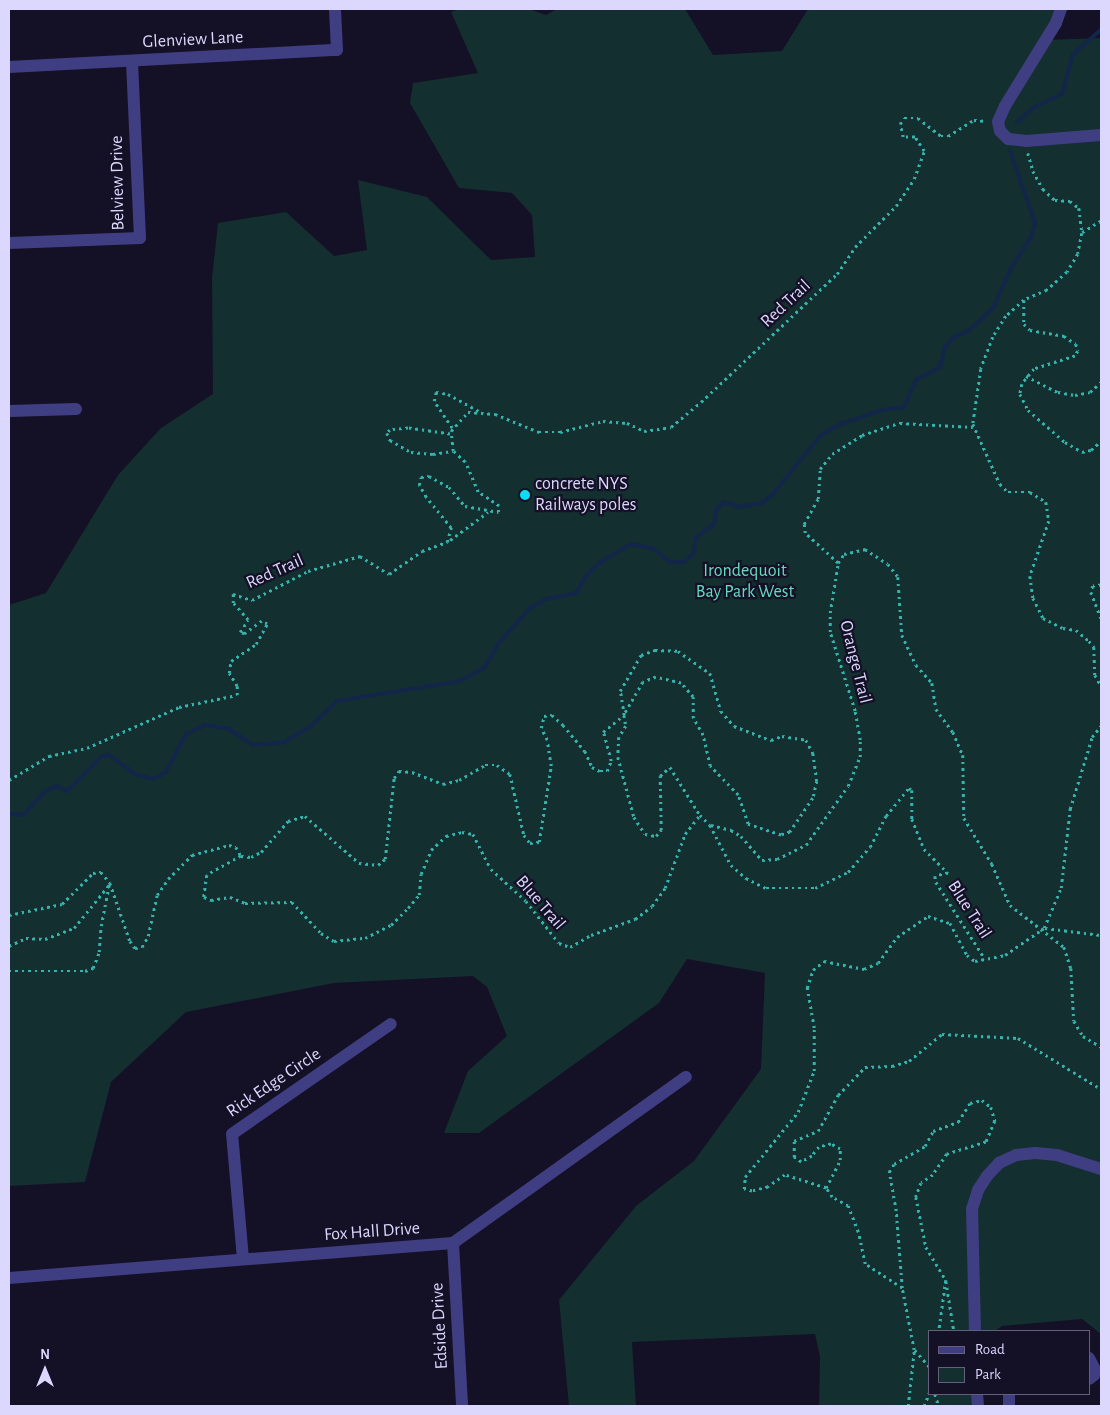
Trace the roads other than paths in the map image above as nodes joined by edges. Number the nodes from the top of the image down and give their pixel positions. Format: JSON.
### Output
{"nodes":[{"id":1,"x":335,"y":9,"type":"edge"},
{"id":2,"x":1061,"y":9,"type":"edge"},
{"id":3,"x":132,"y":61,"type":"junction"},
{"id":4,"x":9,"y":67,"type":"edge"},
{"id":5,"x":1101,"y":135,"type":"edge"},
{"id":6,"x":9,"y":243,"type":"edge"},
{"id":7,"x":76,"y":409,"type":"dead end"},
{"id":8,"x":9,"y":411,"type":"edge"},
{"id":9,"x":391,"y":1024,"type":"dead end"},
{"id":10,"x":686,"y":1078,"type":"dead end"},
{"id":11,"x":1101,"y":1169,"type":"edge"},
{"id":12,"x":453,"y":1243,"type":"junction"},
{"id":13,"x":243,"y":1259,"type":"junction"},
{"id":14,"x":9,"y":1278,"type":"edge"},
{"id":15,"x":975,"y":1330,"type":"edge"},
{"id":16,"x":1090,"y":1360,"type":"edge"},
{"id":17,"x":1090,"y":1378,"type":"edge"},
{"id":18,"x":462,"y":1406,"type":"edge"}],
"edges":[{"from":1,"to":3,"type":"street","name":"Glenview Lane"},
{"from":2,"to":5,"type":"street"},
{"from":3,"to":4,"type":"street","name":"Glenview Lane"},
{"from":3,"to":6,"type":"street","name":"Belview Drive"},
{"from":7,"to":8,"type":"street"},
{"from":9,"to":13,"type":"street","name":"Rick Edge Circle"},
{"from":10,"to":12,"type":"street"},
{"from":11,"to":15,"type":"street"},
{"from":12,"to":13,"type":"street","name":"Fox Hall Drive"},
{"from":12,"to":18,"type":"street","name":"Edside Drive"},
{"from":13,"to":14,"type":"street","name":"Fox Hall Drive"},
{"from":16,"to":17,"type":"street"}]}
